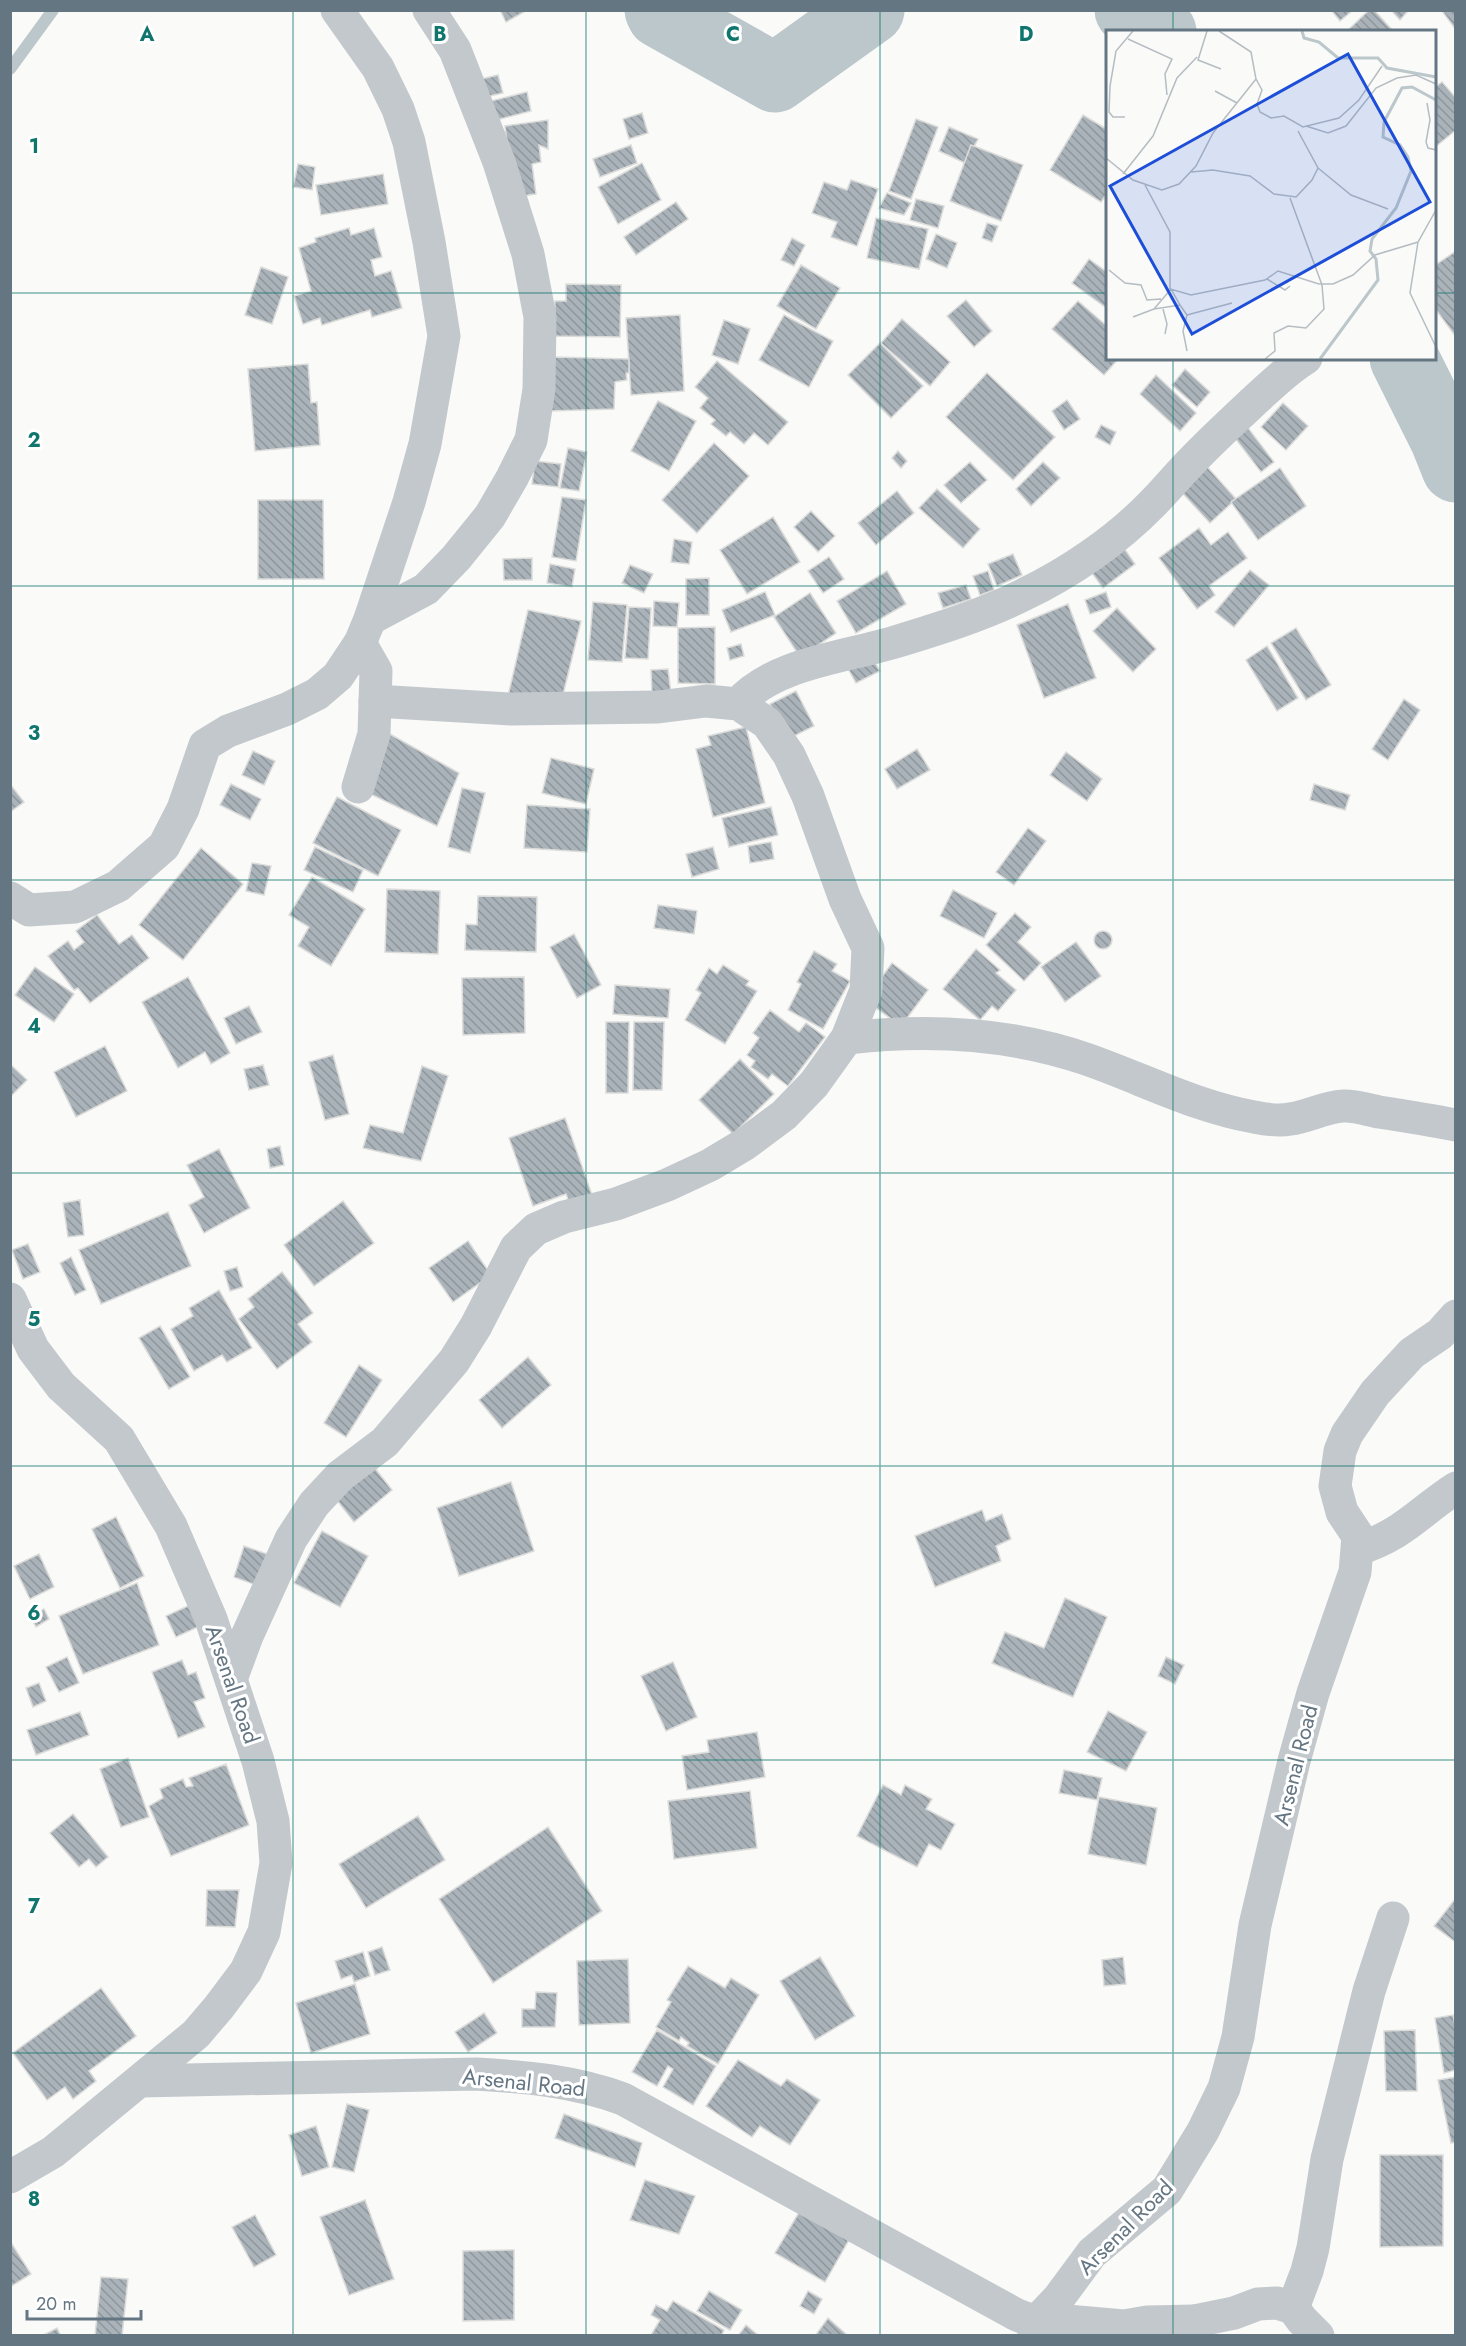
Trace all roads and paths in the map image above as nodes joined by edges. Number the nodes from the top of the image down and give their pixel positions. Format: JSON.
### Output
{"nodes":[{"id":1,"x":337,"y":10,"type":"edge"},
{"id":2,"x":429,"y":10,"type":"edge"},
{"id":3,"x":1303,"y":360,"type":"edge"},
{"id":4,"x":365,"y":631,"type":"junction"},
{"id":5,"x":375,"y":701,"type":"junction"},
{"id":6,"x":738,"y":704,"type":"junction"},
{"id":7,"x":358,"y":787,"type":"dead end"},
{"id":8,"x":10,"y":898,"type":"edge"},
{"id":9,"x":847,"y":1038,"type":"junction"},
{"id":10,"x":1455,"y":1125,"type":"edge"},
{"id":11,"x":10,"y":1299,"type":"edge"},
{"id":12,"x":1455,"y":1316,"type":"edge"},
{"id":13,"x":1455,"y":1488,"type":"edge"},
{"id":14,"x":1358,"y":1549,"type":"junction"},
{"id":15,"x":231,"y":1679,"type":"junction"},
{"id":16,"x":1393,"y":1918,"type":"dead end"},
{"id":17,"x":140,"y":2081,"type":"junction"},
{"id":18,"x":10,"y":2177,"type":"edge"},
{"id":19,"x":1293,"y":2308,"type":"junction"},
{"id":20,"x":1195,"y":2328,"type":"edge"},
{"id":21,"x":1035,"y":2329,"type":"edge"},
{"id":22,"x":1318,"y":2336,"type":"edge"}],
"edges":[{"from":1,"to":4,"type":"street"},
{"from":2,"to":4,"type":"street"},
{"from":3,"to":6,"type":"street"},
{"from":4,"to":5,"type":"street"},
{"from":4,"to":8,"type":"street"},
{"from":5,"to":6,"type":"street"},
{"from":5,"to":7,"type":"street"},
{"from":6,"to":9,"type":"street"},
{"from":9,"to":10,"type":"street"},
{"from":9,"to":15,"type":"street"},
{"from":11,"to":15,"type":"street","name":"Arsenal Road"},
{"from":12,"to":14,"type":"street","name":"Arsenal Road"},
{"from":13,"to":14,"type":"street"},
{"from":14,"to":21,"type":"street","name":"Arsenal Road"},
{"from":15,"to":17,"type":"street","name":"Arsenal Road"},
{"from":16,"to":19,"type":"street"},
{"from":17,"to":18,"type":"street","name":"Arsenal Road"},
{"from":17,"to":21,"type":"street","name":"Arsenal Road"},
{"from":19,"to":20,"type":"street"},
{"from":19,"to":22,"type":"street"},
{"from":20,"to":21,"type":"street"}]}
